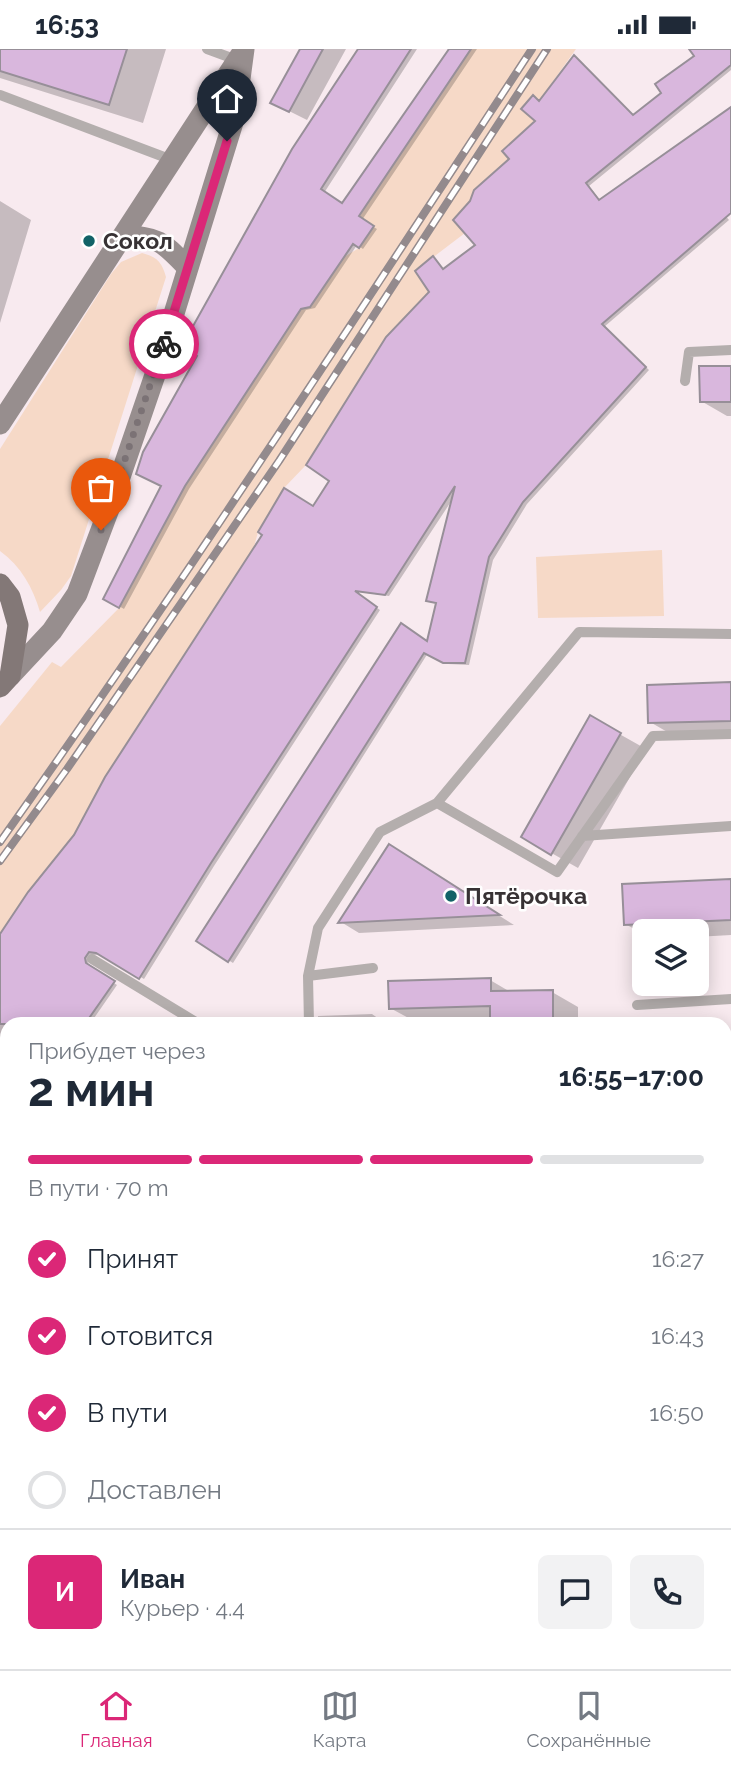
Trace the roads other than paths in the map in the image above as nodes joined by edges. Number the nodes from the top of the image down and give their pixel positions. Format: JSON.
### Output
{"nodes":[{"id":1,"x":207,"y":49,"type":"edge"},
{"id":2,"x":241,"y":53,"type":"edge"},
{"id":3,"x":0,"y":95,"type":"edge"},
{"id":4,"x":172,"y":160,"type":"junction"},
{"id":5,"x":123,"y":236,"type":"junction"},
{"id":6,"x":187,"y":267,"type":"junction"},
{"id":7,"x":731,"y":350,"type":"edge"},
{"id":8,"x":685,"y":380,"type":"dead end"},
{"id":9,"x":0,"y":424,"type":"edge"},
{"id":10,"x":0,"y":584,"type":"edge"},
{"id":11,"x":731,"y":634,"type":"edge"},
{"id":12,"x":5,"y":682,"type":"edge"},
{"id":13,"x":731,"y":734,"type":"edge"},
{"id":14,"x":437,"y":803,"type":"junction"},
{"id":15,"x":731,"y":826,"type":"edge"},
{"id":16,"x":582,"y":836,"type":"junction"},
{"id":17,"x":92,"y":959,"type":"dead end"},
{"id":18,"x":373,"y":968,"type":"dead end"},
{"id":19,"x":307,"y":976,"type":"junction"},
{"id":20,"x":731,"y":999,"type":"edge"},
{"id":21,"x":637,"y":1005,"type":"dead end"},
{"id":22,"x":187,"y":1017,"type":"edge"},
{"id":23,"x":309,"y":1017,"type":"edge"}],
"edges":[{"from":1,"to":2,"type":"lane"},
{"from":2,"to":4,"type":"main road"},
{"from":2,"to":6,"type":"main road"},
{"from":3,"to":4,"type":"lane"},
{"from":4,"to":5,"type":"main road"},
{"from":5,"to":6,"type":"main road"},
{"from":5,"to":9,"type":"main road"},
{"from":6,"to":12,"type":"main road"},
{"from":7,"to":8,"type":"lane"},
{"from":10,"to":12,"type":"main road"},
{"from":11,"to":14,"type":"lane"},
{"from":13,"to":16,"type":"lane"},
{"from":14,"to":16,"type":"lane"},
{"from":14,"to":19,"type":"lane"},
{"from":15,"to":16,"type":"lane"},
{"from":17,"to":22,"type":"lane"},
{"from":18,"to":19,"type":"lane"},
{"from":19,"to":23,"type":"lane"},
{"from":20,"to":21,"type":"lane"}]}
